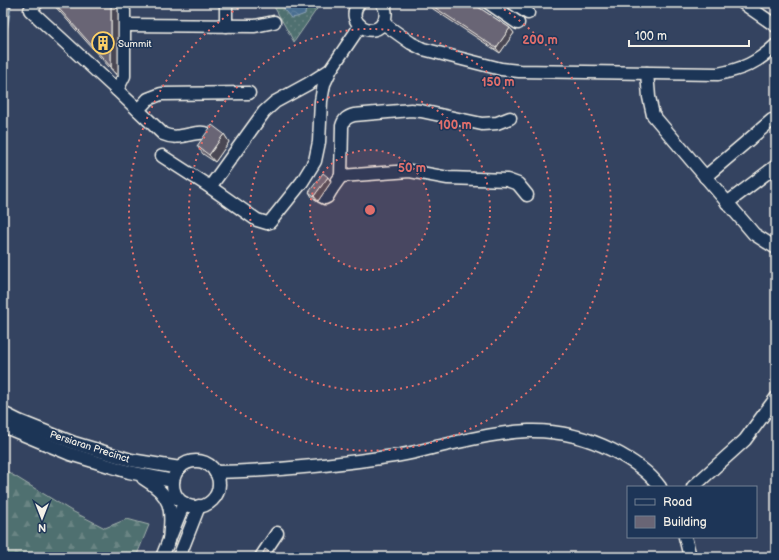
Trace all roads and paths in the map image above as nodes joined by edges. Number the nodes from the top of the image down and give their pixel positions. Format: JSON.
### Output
{"nodes":[{"id":1,"x":37,"y":3,"type":"edge"},
{"id":2,"x":122,"y":3,"type":"edge"},
{"id":3,"x":226,"y":3,"type":"edge"},
{"id":4,"x":359,"y":3,"type":"edge"},
{"id":5,"x":489,"y":3,"type":"edge"},
{"id":6,"x":513,"y":3,"type":"edge"},
{"id":7,"x":743,"y":3,"type":"edge"},
{"id":8,"x":385,"y":5,"type":"edge"},
{"id":9,"x":528,"y":13,"type":"dead end"},
{"id":10,"x":274,"y":22,"type":"dead end"},
{"id":11,"x":383,"y":23,"type":"junction"},
{"id":12,"x":518,"y":23,"type":"dead end"},
{"id":13,"x":124,"y":25,"type":"junction"},
{"id":14,"x":226,"y":26,"type":"junction"},
{"id":15,"x":360,"y":26,"type":"junction"},
{"id":16,"x":776,"y":26,"type":"edge"},
{"id":17,"x":776,"y":44,"type":"edge"},
{"id":18,"x":331,"y":69,"type":"junction"},
{"id":19,"x":647,"y":73,"type":"junction"},
{"id":20,"x":117,"y":90,"type":"junction"},
{"id":21,"x":249,"y":93,"type":"dead end"},
{"id":22,"x":138,"y":110,"type":"junction"},
{"id":23,"x":510,"y":118,"type":"dead end"},
{"id":24,"x":772,"y":120,"type":"dead end"},
{"id":25,"x":189,"y":136,"type":"junction"},
{"id":26,"x":214,"y":137,"type":"edge"},
{"id":27,"x":200,"y":144,"type":"edge"},
{"id":28,"x":162,"y":156,"type":"dead end"},
{"id":29,"x":776,"y":166,"type":"edge"},
{"id":30,"x":341,"y":176,"type":"junction"},
{"id":31,"x":305,"y":177,"type":"junction"},
{"id":32,"x":705,"y":177,"type":"junction"},
{"id":33,"x":210,"y":187,"type":"junction"},
{"id":34,"x":527,"y":195,"type":"dead end"},
{"id":35,"x":727,"y":204,"type":"junction"},
{"id":36,"x":776,"y":248,"type":"edge"},
{"id":37,"x":776,"y":398,"type":"edge"},
{"id":38,"x":3,"y":413,"type":"edge"},
{"id":39,"x":3,"y":426,"type":"edge"},
{"id":40,"x":180,"y":468,"type":"junction"},
{"id":41,"x":215,"y":472,"type":"junction"},
{"id":42,"x":134,"y":473,"type":"junction"},
{"id":43,"x":173,"y":481,"type":"junction"},
{"id":44,"x":659,"y":486,"type":"edge"},
{"id":45,"x":694,"y":486,"type":"edge"},
{"id":46,"x":184,"y":503,"type":"junction"},
{"id":47,"x":199,"y":506,"type":"junction"},
{"id":48,"x":277,"y":533,"type":"dead end"},
{"id":49,"x":685,"y":538,"type":"edge"},
{"id":50,"x":169,"y":540,"type":"junction"},
{"id":51,"x":264,"y":553,"type":"edge"},
{"id":52,"x":162,"y":557,"type":"edge"},
{"id":53,"x":179,"y":557,"type":"edge"},
{"id":54,"x":690,"y":557,"type":"edge"}],
"edges":[{"from":1,"to":20,"type":"street"},
{"from":2,"to":13,"type":"street"},
{"from":3,"to":14,"type":"street"},
{"from":4,"to":15,"type":"street"},
{"from":5,"to":12,"type":"street"},
{"from":6,"to":9,"type":"street"},
{"from":7,"to":16,"type":"street"},
{"from":8,"to":11,"type":"street"},
{"from":10,"to":14,"type":"street"},
{"from":11,"to":15,"type":"street"},
{"from":11,"to":19,"type":"street"},
{"from":13,"to":14,"type":"street"},
{"from":13,"to":20,"type":"street"},
{"from":15,"to":18,"type":"street"},
{"from":17,"to":19,"type":"street"},
{"from":18,"to":31,"type":"street"},
{"from":18,"to":33,"type":"street"},
{"from":19,"to":32,"type":"street"},
{"from":20,"to":22,"type":"street"},
{"from":21,"to":22,"type":"street"},
{"from":22,"to":25,"type":"street"},
{"from":23,"to":30,"type":"street"},
{"from":24,"to":32,"type":"street"},
{"from":25,"to":26,"type":"street"},
{"from":25,"to":27,"type":"street"},
{"from":28,"to":33,"type":"street"},
{"from":29,"to":35,"type":"street"},
{"from":30,"to":31,"type":"street"},
{"from":30,"to":34,"type":"street"},
{"from":31,"to":33,"type":"street"},
{"from":32,"to":35,"type":"street"},
{"from":35,"to":36,"type":"street"},
{"from":37,"to":45,"type":"street"},
{"from":38,"to":40,"type":"street","name":"Persiaran Precinct"},
{"from":39,"to":42,"type":"street","name":"Persiaran Precinct"},
{"from":40,"to":41,"type":"street"},
{"from":40,"to":43,"type":"street"},
{"from":41,"to":44,"type":"street"},
{"from":41,"to":47,"type":"street"},
{"from":42,"to":43,"type":"street","name":"Persiaran Precinct"},
{"from":42,"to":50,"type":"street"},
{"from":43,"to":46,"type":"street"},
{"from":46,"to":47,"type":"street"},
{"from":46,"to":50,"type":"street"},
{"from":47,"to":53,"type":"street"},
{"from":48,"to":51,"type":"street"},
{"from":49,"to":54,"type":"street"},
{"from":50,"to":52,"type":"street"}]}
